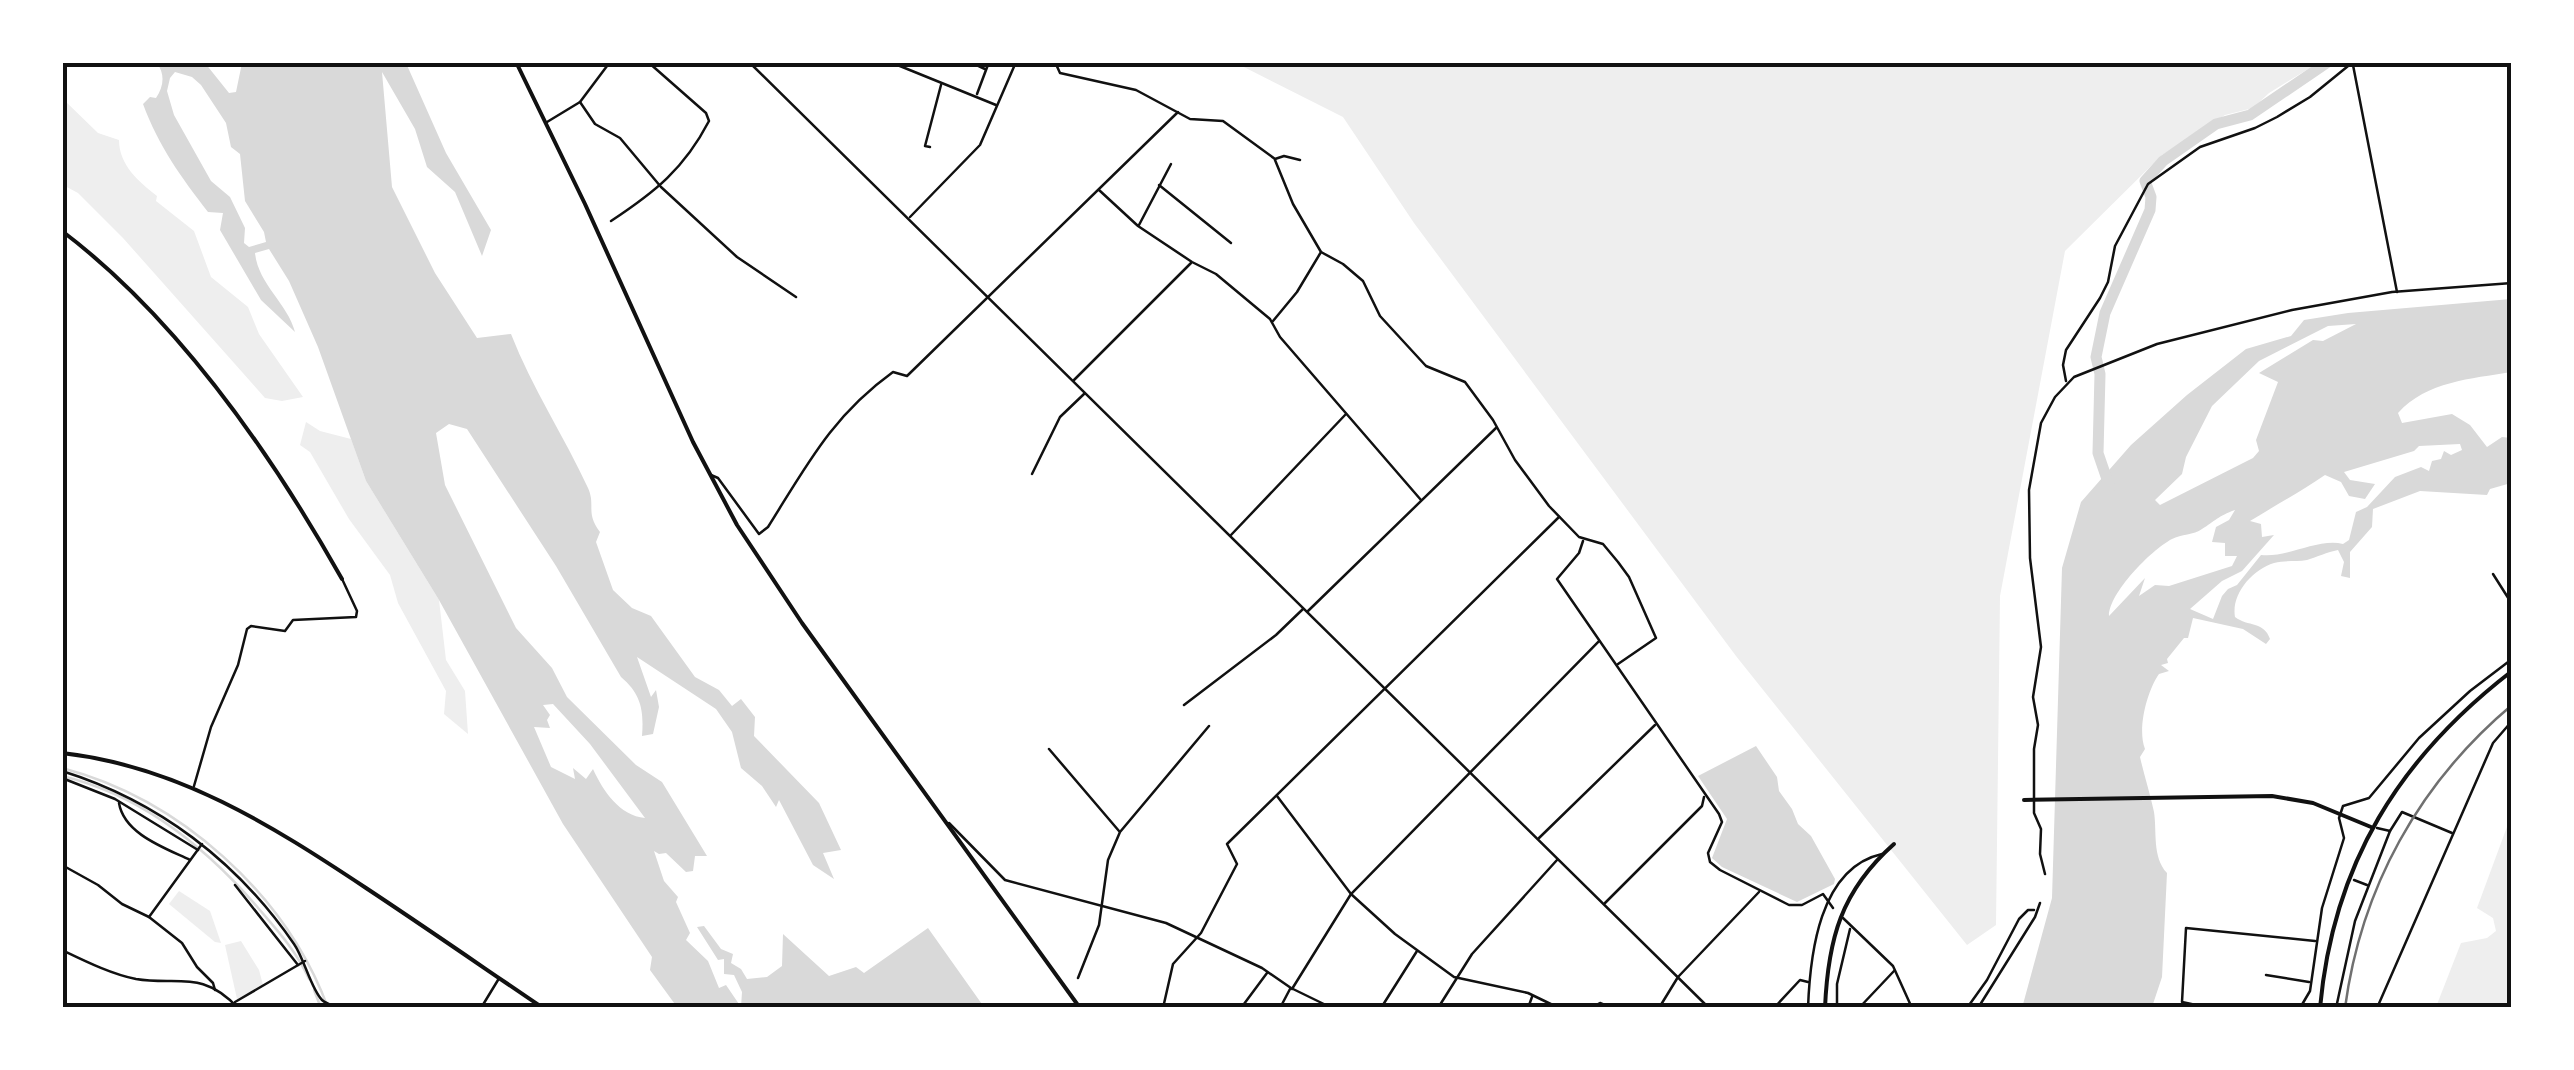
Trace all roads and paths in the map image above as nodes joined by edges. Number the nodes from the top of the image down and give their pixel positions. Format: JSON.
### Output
{"nodes":[{"id":1,"x":516,"y":62,"type":"edge"},
{"id":2,"x":610,"y":62,"type":"edge"},
{"id":3,"x":648,"y":62,"type":"edge"},
{"id":4,"x":749,"y":62,"type":"edge"},
{"id":5,"x":890,"y":62,"type":"edge"},
{"id":6,"x":910,"y":62,"type":"edge"},
{"id":7,"x":970,"y":62,"type":"edge"},
{"id":8,"x":989,"y":62,"type":"edge"},
{"id":9,"x":1016,"y":62,"type":"edge"},
{"id":10,"x":1055,"y":62,"type":"edge"},
{"id":11,"x":2353,"y":63,"type":"edge"},
{"id":12,"x":987,"y":69,"type":"junction"},
{"id":13,"x":907,"y":70,"type":"junction"},
{"id":14,"x":942,"y":83,"type":"junction"},
{"id":15,"x":976,"y":96,"type":"junction"},
{"id":16,"x":580,"y":102,"type":"junction"},
{"id":17,"x":998,"y":106,"type":"junction"},
{"id":18,"x":1178,"y":112,"type":"junction"},
{"id":19,"x":545,"y":122,"type":"junction"},
{"id":20,"x":930,"y":148,"type":"dead end"},
{"id":21,"x":1275,"y":159,"type":"junction"},
{"id":22,"x":1300,"y":160,"type":"dead end"},
{"id":23,"x":1171,"y":164,"type":"dead end"},
{"id":24,"x":1159,"y":185,"type":"junction"},
{"id":25,"x":661,"y":187,"type":"junction"},
{"id":26,"x":1098,"y":190,"type":"junction"},
{"id":27,"x":909,"y":218,"type":"junction"},
{"id":28,"x":611,"y":221,"type":"dead end"},
{"id":29,"x":1138,"y":226,"type":"junction"},
{"id":30,"x":62,"y":231,"type":"edge"},
{"id":31,"x":1231,"y":243,"type":"dead end"},
{"id":32,"x":1321,"y":252,"type":"junction"},
{"id":33,"x":1192,"y":262,"type":"junction"},
{"id":34,"x":2512,"y":283,"type":"edge"},
{"id":35,"x":2397,"y":292,"type":"junction"},
{"id":36,"x":796,"y":297,"type":"dead end"},
{"id":37,"x":988,"y":297,"type":"junction"},
{"id":38,"x":1272,"y":322,"type":"junction"},
{"id":39,"x":1074,"y":380,"type":"junction"},
{"id":40,"x":2067,"y":382,"type":"junction"},
{"id":41,"x":1085,"y":392,"type":"junction"},
{"id":42,"x":1346,"y":413,"type":"junction"},
{"id":43,"x":1497,"y":427,"type":"junction"},
{"id":44,"x":709,"y":474,"type":"junction"},
{"id":45,"x":1032,"y":474,"type":"dead end"},
{"id":46,"x":1421,"y":500,"type":"junction"},
{"id":47,"x":1559,"y":517,"type":"junction"},
{"id":48,"x":1230,"y":536,"type":"junction"},
{"id":49,"x":1583,"y":540,"type":"junction"},
{"id":50,"x":2493,"y":574,"type":"dead end"},
{"id":51,"x":342,"y":579,"type":"joint"},
{"id":52,"x":2512,"y":604,"type":"edge"},
{"id":53,"x":1306,"y":610,"type":"junction"},
{"id":54,"x":1600,"y":640,"type":"junction"},
{"id":55,"x":2512,"y":659,"type":"edge"},
{"id":56,"x":1618,"y":664,"type":"junction"},
{"id":57,"x":2512,"y":671,"type":"edge"},
{"id":58,"x":1386,"y":689,"type":"junction"},
{"id":59,"x":1184,"y":705,"type":"dead end"},
{"id":60,"x":2512,"y":721,"type":"edge"},
{"id":61,"x":1656,"y":724,"type":"junction"},
{"id":62,"x":1210,"y":726,"type":"dead end"},
{"id":63,"x":1049,"y":749,"type":"dead end"},
{"id":64,"x":62,"y":753,"type":"edge"},
{"id":65,"x":62,"y":771,"type":"edge"},
{"id":66,"x":1472,"y":773,"type":"junction"},
{"id":67,"x":62,"y":778,"type":"edge"},
{"id":68,"x":194,"y":786,"type":"junction"},
{"id":69,"x":1704,"y":793,"type":"junction"},
{"id":70,"x":1276,"y":795,"type":"junction"},
{"id":71,"x":2024,"y":800,"type":"dead end"},
{"id":72,"x":119,"y":802,"type":"junction"},
{"id":73,"x":942,"y":818,"type":"junction"},
{"id":74,"x":2371,"y":827,"type":"junction"},
{"id":75,"x":2390,"y":831,"type":"junction"},
{"id":76,"x":1120,"y":832,"type":"junction"},
{"id":77,"x":2454,"y":834,"type":"junction"},
{"id":78,"x":1538,"y":839,"type":"junction"},
{"id":79,"x":1894,"y":844,"type":"dead end"},
{"id":80,"x":200,"y":846,"type":"junction"},
{"id":81,"x":1883,"y":854,"type":"junction"},
{"id":82,"x":1558,"y":859,"type":"junction"},
{"id":83,"x":190,"y":860,"type":"junction"},
{"id":84,"x":62,"y":865,"type":"edge"},
{"id":85,"x":2046,"y":874,"type":"dead end"},
{"id":86,"x":2354,"y":880,"type":"dead end"},
{"id":87,"x":235,"y":885,"type":"dead end"},
{"id":88,"x":2368,"y":885,"type":"junction"},
{"id":89,"x":1760,"y":891,"type":"junction"},
{"id":90,"x":1351,"y":894,"type":"junction"},
{"id":91,"x":2040,"y":903,"type":"dead end"},
{"id":92,"x":1104,"y":904,"type":"junction"},
{"id":93,"x":1604,"y":904,"type":"junction"},
{"id":94,"x":1828,"y":904,"type":"junction"},
{"id":95,"x":1833,"y":908,"type":"dead end"},
{"id":96,"x":2034,"y":910,"type":"dead end"},
{"id":97,"x":149,"y":917,"type":"junction"},
{"id":98,"x":1843,"y":918,"type":"dead end"},
{"id":99,"x":1850,"y":928,"type":"junction"},
{"id":100,"x":1198,"y":937,"type":"junction"},
{"id":101,"x":2316,"y":942,"type":"junction"},
{"id":102,"x":62,"y":950,"type":"edge"},
{"id":103,"x":1418,"y":950,"type":"junction"},
{"id":104,"x":301,"y":964,"type":"junction"},
{"id":105,"x":1895,"y":970,"type":"junction"},
{"id":106,"x":1268,"y":972,"type":"junction"},
{"id":107,"x":2266,"y":975,"type":"dead end"},
{"id":108,"x":1454,"y":977,"type":"junction"},
{"id":109,"x":1678,"y":977,"type":"junction"},
{"id":110,"x":1078,"y":978,"type":"dead end"},
{"id":111,"x":499,"y":979,"type":"junction"},
{"id":112,"x":1809,"y":982,"type":"junction"},
{"id":113,"x":2312,"y":983,"type":"junction"},
{"id":114,"x":1291,"y":988,"type":"junction"},
{"id":115,"x":215,"y":990,"type":"junction"},
{"id":116,"x":1533,"y":995,"type":"junction"},
{"id":117,"x":324,"y":1000,"type":"junction"},
{"id":118,"x":236,"y":1005,"type":"edge"},
{"id":119,"x":325,"y":1008,"type":"edge"},
{"id":120,"x":335,"y":1008,"type":"edge"},
{"id":121,"x":480,"y":1008,"type":"edge"},
{"id":122,"x":542,"y":1008,"type":"edge"},
{"id":123,"x":1080,"y":1008,"type":"edge"},
{"id":124,"x":1162,"y":1008,"type":"edge"},
{"id":125,"x":1241,"y":1008,"type":"edge"},
{"id":126,"x":1280,"y":1008,"type":"edge"},
{"id":127,"x":1332,"y":1008,"type":"edge"},
{"id":128,"x":1381,"y":1008,"type":"edge"},
{"id":129,"x":1438,"y":1008,"type":"edge"},
{"id":130,"x":1528,"y":1008,"type":"edge"},
{"id":131,"x":1559,"y":1008,"type":"edge"},
{"id":132,"x":1590,"y":1008,"type":"edge"},
{"id":133,"x":1612,"y":1008,"type":"edge"},
{"id":134,"x":1659,"y":1008,"type":"edge"},
{"id":135,"x":1709,"y":1008,"type":"edge"},
{"id":136,"x":1774,"y":1008,"type":"edge"},
{"id":137,"x":1808,"y":1008,"type":"edge"},
{"id":138,"x":1825,"y":1008,"type":"edge"},
{"id":139,"x":1837,"y":1008,"type":"edge"},
{"id":140,"x":1859,"y":1008,"type":"edge"},
{"id":141,"x":1912,"y":1008,"type":"edge"},
{"id":142,"x":1968,"y":1008,"type":"edge"},
{"id":143,"x":1978,"y":1008,"type":"edge"},
{"id":144,"x":2210,"y":1008,"type":"edge"},
{"id":145,"x":2300,"y":1008,"type":"edge"},
{"id":146,"x":2320,"y":1008,"type":"edge"},
{"id":147,"x":2336,"y":1008,"type":"edge"},
{"id":148,"x":2376,"y":1008,"type":"edge"}],
"edges":[{"from":1,"to":19,"type":"main road"},
{"from":2,"to":16,"type":"street"},
{"from":3,"to":25,"type":"street"},
{"from":4,"to":27,"type":"street"},
{"from":5,"to":13,"type":"street"},
{"from":6,"to":13,"type":"street"},
{"from":7,"to":12,"type":"street"},
{"from":8,"to":12,"type":"street"},
{"from":9,"to":17,"type":"street"},
{"from":10,"to":18,"type":"street"},
{"from":11,"to":35,"type":"street"},
{"from":11,"to":40,"type":"street"},
{"from":12,"to":15,"type":"street"},
{"from":13,"to":14,"type":"street"},
{"from":14,"to":15,"type":"street"},
{"from":14,"to":20,"type":"street"},
{"from":15,"to":17,"type":"street"},
{"from":16,"to":19,"type":"street"},
{"from":16,"to":25,"type":"street"},
{"from":17,"to":27,"type":"street"},
{"from":18,"to":21,"type":"street"},
{"from":18,"to":26,"type":"street"},
{"from":19,"to":44,"type":"main road"},
{"from":21,"to":22,"type":"street"},
{"from":21,"to":32,"type":"street"},
{"from":23,"to":24,"type":"street"},
{"from":24,"to":29,"type":"street"},
{"from":24,"to":31,"type":"street"},
{"from":25,"to":28,"type":"street"},
{"from":25,"to":36,"type":"street"},
{"from":26,"to":29,"type":"street"},
{"from":26,"to":37,"type":"street"},
{"from":27,"to":37,"type":"street"},
{"from":29,"to":33,"type":"street"},
{"from":30,"to":51,"type":"main road"},
{"from":32,"to":38,"type":"street"},
{"from":32,"to":43,"type":"street"},
{"from":33,"to":38,"type":"street"},
{"from":33,"to":39,"type":"street"},
{"from":34,"to":35,"type":"street"},
{"from":35,"to":40,"type":"street"},
{"from":37,"to":39,"type":"street"},
{"from":37,"to":44,"type":"street"},
{"from":38,"to":42,"type":"street"},
{"from":39,"to":41,"type":"street"},
{"from":40,"to":85,"type":"street"},
{"from":41,"to":45,"type":"street"},
{"from":41,"to":48,"type":"street"},
{"from":42,"to":46,"type":"street"},
{"from":42,"to":48,"type":"street"},
{"from":43,"to":46,"type":"street"},
{"from":43,"to":47,"type":"street"},
{"from":44,"to":73,"type":"main road"},
{"from":46,"to":53,"type":"street"},
{"from":47,"to":49,"type":"street"},
{"from":47,"to":58,"type":"street"},
{"from":48,"to":53,"type":"street"},
{"from":49,"to":54,"type":"street"},
{"from":49,"to":56,"type":"street"},
{"from":50,"to":52,"type":"street"},
{"from":51,"to":68,"type":"street"},
{"from":53,"to":58,"type":"street"},
{"from":53,"to":59,"type":"street"},
{"from":54,"to":56,"type":"street"},
{"from":54,"to":66,"type":"street"},
{"from":55,"to":101,"type":"street"},
{"from":56,"to":61,"type":"street"},
{"from":57,"to":74,"type":"main road"},
{"from":58,"to":66,"type":"street"},
{"from":58,"to":70,"type":"street"},
{"from":60,"to":77,"type":"street"},
{"from":61,"to":69,"type":"street"},
{"from":61,"to":78,"type":"street"},
{"from":62,"to":76,"type":"street"},
{"from":63,"to":76,"type":"street"},
{"from":64,"to":68,"type":"main road"},
{"from":65,"to":80,"type":"street"},
{"from":66,"to":78,"type":"street"},
{"from":66,"to":90,"type":"street"},
{"from":67,"to":72,"type":"street"},
{"from":68,"to":111,"type":"main road"},
{"from":69,"to":89,"type":"street"},
{"from":69,"to":93,"type":"street"},
{"from":70,"to":90,"type":"street"},
{"from":70,"to":100,"type":"street"},
{"from":71,"to":74,"type":"main road"},
{"from":72,"to":80,"type":"street"},
{"from":72,"to":83,"type":"street"},
{"from":73,"to":92,"type":"street"},
{"from":73,"to":123,"type":"main road"},
{"from":74,"to":75,"type":"street"},
{"from":74,"to":146,"type":"main road"},
{"from":75,"to":77,"type":"street"},
{"from":75,"to":88,"type":"street"},
{"from":76,"to":92,"type":"street"},
{"from":77,"to":148,"type":"street"},
{"from":78,"to":82,"type":"street"},
{"from":79,"to":81,"type":"main road"},
{"from":80,"to":83,"type":"street"},
{"from":80,"to":104,"type":"street"},
{"from":81,"to":94,"type":"street"},
{"from":81,"to":138,"type":"main road"},
{"from":82,"to":93,"type":"street"},
{"from":82,"to":108,"type":"street"},
{"from":83,"to":97,"type":"street"},
{"from":84,"to":97,"type":"street"},
{"from":86,"to":88,"type":"street"},
{"from":87,"to":104,"type":"street"},
{"from":88,"to":147,"type":"street"},
{"from":89,"to":94,"type":"street"},
{"from":89,"to":109,"type":"street"},
{"from":90,"to":103,"type":"street"},
{"from":90,"to":114,"type":"street"},
{"from":91,"to":143,"type":"street"},
{"from":92,"to":100,"type":"street"},
{"from":92,"to":110,"type":"street"},
{"from":93,"to":109,"type":"street"},
{"from":94,"to":95,"type":"street"},
{"from":94,"to":112,"type":"street"},
{"from":96,"to":142,"type":"street"},
{"from":97,"to":115,"type":"street"},
{"from":98,"to":99,"type":"street"},
{"from":99,"to":105,"type":"street"},
{"from":99,"to":139,"type":"street"},
{"from":100,"to":106,"type":"street"},
{"from":100,"to":124,"type":"street"},
{"from":101,"to":113,"type":"street"},
{"from":101,"to":144,"type":"street"},
{"from":102,"to":115,"type":"street"},
{"from":103,"to":108,"type":"street"},
{"from":103,"to":128,"type":"street"},
{"from":104,"to":117,"type":"street"},
{"from":104,"to":118,"type":"street"},
{"from":105,"to":140,"type":"street"},
{"from":105,"to":141,"type":"street"},
{"from":106,"to":114,"type":"street"},
{"from":106,"to":125,"type":"street"},
{"from":107,"to":113,"type":"street"},
{"from":108,"to":116,"type":"street"},
{"from":108,"to":129,"type":"street"},
{"from":109,"to":134,"type":"street"},
{"from":109,"to":135,"type":"street"},
{"from":111,"to":121,"type":"street"},
{"from":111,"to":122,"type":"main road"},
{"from":112,"to":136,"type":"street"},
{"from":112,"to":137,"type":"street"},
{"from":113,"to":145,"type":"street"},
{"from":114,"to":126,"type":"street"},
{"from":114,"to":127,"type":"street"},
{"from":115,"to":118,"type":"street"},
{"from":116,"to":130,"type":"street"},
{"from":116,"to":131,"type":"street"},
{"from":117,"to":119,"type":"street"},
{"from":117,"to":120,"type":"street"},
{"from":132,"to":133,"type":"street"}]}
